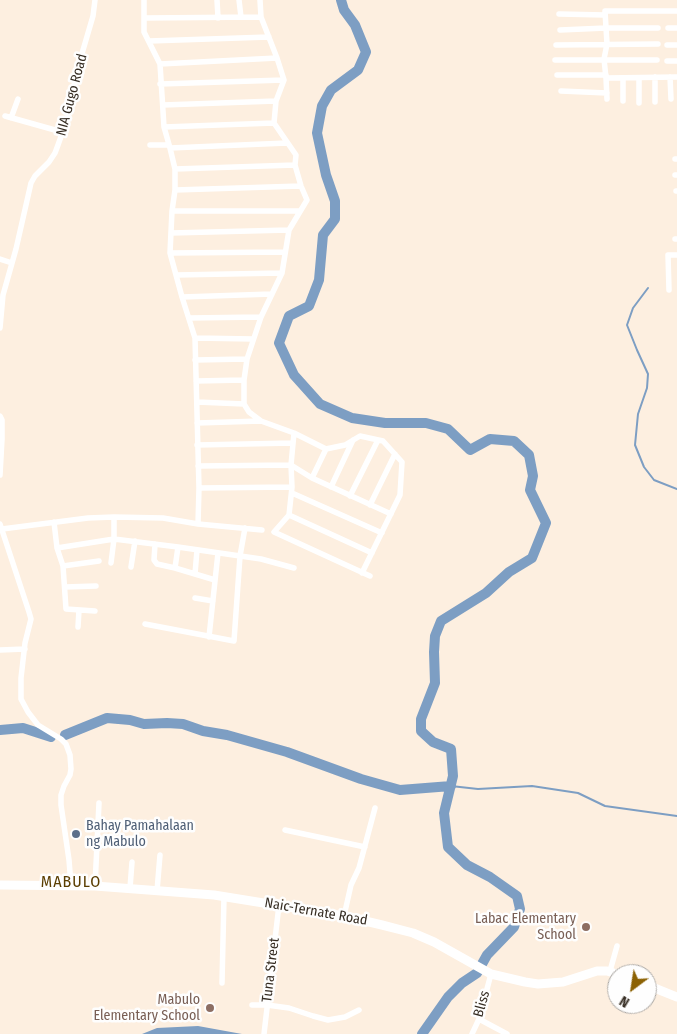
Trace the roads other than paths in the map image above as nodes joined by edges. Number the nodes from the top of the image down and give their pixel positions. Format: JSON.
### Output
{"nodes":[{"id":1,"x":95,"y":0,"type":"edge"},
{"id":2,"x":144,"y":0,"type":"edge"},
{"id":3,"x":217,"y":0,"type":"edge"},
{"id":4,"x":239,"y":0,"type":"edge"},
{"id":5,"x":260,"y":0,"type":"edge"},
{"id":6,"x":677,"y":11,"type":"edge"},
{"id":7,"x":559,"y":14,"type":"dead end"},
{"id":8,"x":606,"y":15,"type":"junction"},
{"id":9,"x":241,"y":17,"type":"junction"},
{"id":10,"x":260,"y":17,"type":"junction"},
{"id":11,"x":144,"y":18,"type":"junction"},
{"id":12,"x":218,"y":18,"type":"junction"},
{"id":13,"x":606,"y":28,"type":"junction"},
{"id":14,"x":658,"y":28,"type":"dead end"},
{"id":15,"x":668,"y":28,"type":"dead end"},
{"id":16,"x":677,"y":28,"type":"edge"},
{"id":17,"x":560,"y":30,"type":"dead end"},
{"id":18,"x":269,"y":37,"type":"junction"},
{"id":19,"x":150,"y":41,"type":"junction"},
{"id":20,"x":607,"y":44,"type":"junction"},
{"id":21,"x":658,"y":44,"type":"dead end"},
{"id":22,"x":556,"y":45,"type":"dead end"},
{"id":23,"x":667,"y":45,"type":"dead end"},
{"id":24,"x":677,"y":45,"type":"edge"},
{"id":25,"x":277,"y":58,"type":"junction"},
{"id":26,"x":555,"y":60,"type":"dead end"},
{"id":27,"x":604,"y":60,"type":"junction"},
{"id":28,"x":658,"y":60,"type":"dead end"},
{"id":29,"x":677,"y":60,"type":"edge"},
{"id":30,"x":667,"y":61,"type":"dead end"},
{"id":31,"x":160,"y":64,"type":"junction"},
{"id":32,"x":557,"y":75,"type":"dead end"},
{"id":33,"x":606,"y":76,"type":"junction"},
{"id":34,"x":655,"y":77,"type":"junction"},
{"id":35,"x":670,"y":77,"type":"junction"},
{"id":36,"x":677,"y":77,"type":"edge"},
{"id":37,"x":623,"y":78,"type":"junction"},
{"id":38,"x":638,"y":78,"type":"junction"},
{"id":39,"x":284,"y":80,"type":"junction"},
{"id":40,"x":160,"y":84,"type":"junction"},
{"id":41,"x":561,"y":91,"type":"dead end"},
{"id":42,"x":671,"y":99,"type":"dead end"},
{"id":43,"x":18,"y":100,"type":"dead end"},
{"id":44,"x":276,"y":101,"type":"junction"},
{"id":45,"x":623,"y":101,"type":"dead end"},
{"id":46,"x":655,"y":102,"type":"dead end"},
{"id":47,"x":639,"y":103,"type":"dead end"},
{"id":48,"x":163,"y":105,"type":"junction"},
{"id":49,"x":4,"y":116,"type":"dead end"},
{"id":50,"x":11,"y":118,"type":"junction"},
{"id":51,"x":274,"y":123,"type":"junction"},
{"id":52,"x":164,"y":127,"type":"junction"},
{"id":53,"x":62,"y":132,"type":"junction"},
{"id":54,"x":287,"y":142,"type":"junction"},
{"id":55,"x":150,"y":144,"type":"dead end"},
{"id":56,"x":170,"y":146,"type":"junction"},
{"id":57,"x":295,"y":165,"type":"junction"},
{"id":58,"x":175,"y":169,"type":"junction"},
{"id":59,"x":301,"y":186,"type":"junction"},
{"id":60,"x":175,"y":190,"type":"junction"},
{"id":61,"x":172,"y":211,"type":"junction"},
{"id":62,"x":300,"y":211,"type":"junction"},
{"id":63,"x":288,"y":230,"type":"junction"},
{"id":64,"x":171,"y":232,"type":"junction"},
{"id":65,"x":286,"y":252,"type":"junction"},
{"id":66,"x":170,"y":253,"type":"junction"},
{"id":67,"x":677,"y":255,"type":"edge"},
{"id":68,"x":0,"y":259,"type":"edge"},
{"id":69,"x":12,"y":263,"type":"junction"},
{"id":70,"x":282,"y":273,"type":"junction"},
{"id":71,"x":176,"y":275,"type":"junction"},
{"id":72,"x":669,"y":290,"type":"dead end"},
{"id":73,"x":272,"y":294,"type":"junction"},
{"id":74,"x":182,"y":297,"type":"junction"},
{"id":75,"x":1,"y":307,"type":"edge"},
{"id":76,"x":261,"y":317,"type":"junction"},
{"id":77,"x":189,"y":318,"type":"junction"},
{"id":78,"x":0,"y":328,"type":"edge"},
{"id":79,"x":195,"y":338,"type":"junction"},
{"id":80,"x":253,"y":340,"type":"junction"},
{"id":81,"x":247,"y":359,"type":"junction"},
{"id":82,"x":195,"y":360,"type":"junction"},
{"id":83,"x":244,"y":380,"type":"junction"},
{"id":84,"x":196,"y":381,"type":"junction"},
{"id":85,"x":197,"y":402,"type":"junction"},
{"id":86,"x":244,"y":404,"type":"junction"},
{"id":87,"x":0,"y":416,"type":"edge"},
{"id":88,"x":262,"y":421,"type":"junction"},
{"id":89,"x":197,"y":423,"type":"junction"},
{"id":90,"x":294,"y":433,"type":"junction"},
{"id":91,"x":353,"y":440,"type":"junction"},
{"id":92,"x":378,"y":440,"type":"junction"},
{"id":93,"x":293,"y":443,"type":"junction"},
{"id":94,"x":197,"y":445,"type":"junction"},
{"id":95,"x":326,"y":449,"type":"junction"},
{"id":96,"x":1,"y":451,"type":"edge"},
{"id":97,"x":395,"y":454,"type":"junction"},
{"id":98,"x":291,"y":465,"type":"junction"},
{"id":99,"x":198,"y":466,"type":"junction"},
{"id":100,"x":0,"y":475,"type":"edge"},
{"id":101,"x":312,"y":478,"type":"junction"},
{"id":102,"x":331,"y":487,"type":"junction"},
{"id":103,"x":199,"y":488,"type":"junction"},
{"id":104,"x":292,"y":490,"type":"junction"},
{"id":105,"x":350,"y":496,"type":"junction"},
{"id":106,"x":370,"y":505,"type":"junction"},
{"id":107,"x":391,"y":514,"type":"junction"},
{"id":108,"x":290,"y":515,"type":"junction"},
{"id":109,"x":114,"y":517,"type":"junction"},
{"id":110,"x":54,"y":522,"type":"junction"},
{"id":111,"x":198,"y":524,"type":"junction"},
{"id":112,"x":1,"y":526,"type":"edge"},
{"id":113,"x":245,"y":528,"type":"junction"},
{"id":114,"x":262,"y":530,"type":"dead end"},
{"id":115,"x":382,"y":533,"type":"junction"},
{"id":116,"x":114,"y":539,"type":"junction"},
{"id":117,"x":135,"y":541,"type":"junction"},
{"id":118,"x":155,"y":544,"type":"junction"},
{"id":119,"x":178,"y":547,"type":"junction"},
{"id":120,"x":57,"y":548,"type":"junction"},
{"id":121,"x":197,"y":550,"type":"junction"},
{"id":122,"x":218,"y":553,"type":"junction"},
{"id":123,"x":372,"y":553,"type":"junction"},
{"id":124,"x":240,"y":556,"type":"junction"},
{"id":125,"x":99,"y":561,"type":"dead end"},
{"id":126,"x":111,"y":563,"type":"dead end"},
{"id":127,"x":63,"y":566,"type":"junction"},
{"id":128,"x":131,"y":567,"type":"dead end"},
{"id":129,"x":175,"y":568,"type":"junction"},
{"id":130,"x":294,"y":568,"type":"dead end"},
{"id":131,"x":362,"y":573,"type":"junction"},
{"id":132,"x":195,"y":574,"type":"junction"},
{"id":133,"x":370,"y":576,"type":"dead end"},
{"id":134,"x":215,"y":580,"type":"junction"},
{"id":135,"x":96,"y":586,"type":"dead end"},
{"id":136,"x":64,"y":587,"type":"junction"},
{"id":137,"x":195,"y":598,"type":"dead end"},
{"id":138,"x":213,"y":601,"type":"junction"},
{"id":139,"x":80,"y":610,"type":"junction"},
{"id":140,"x":95,"y":611,"type":"dead end"},
{"id":141,"x":145,"y":624,"type":"dead end"},
{"id":142,"x":78,"y":626,"type":"dead end"},
{"id":143,"x":209,"y":637,"type":"junction"},
{"id":144,"x":25,"y":649,"type":"junction"},
{"id":145,"x":0,"y":650,"type":"edge"},
{"id":146,"x":99,"y":803,"type":"dead end"},
{"id":147,"x":375,"y":808,"type":"dead end"},
{"id":148,"x":285,"y":830,"type":"dead end"},
{"id":149,"x":365,"y":847,"type":"junction"},
{"id":150,"x":160,"y":855,"type":"dead end"},
{"id":151,"x":132,"y":862,"type":"dead end"},
{"id":152,"x":0,"y":885,"type":"edge"},
{"id":153,"x":71,"y":885,"type":"junction"},
{"id":154,"x":95,"y":886,"type":"junction"},
{"id":155,"x":130,"y":888,"type":"junction"},
{"id":156,"x":157,"y":890,"type":"junction"},
{"id":157,"x":224,"y":896,"type":"junction"},
{"id":158,"x":279,"y":905,"type":"junction"},
{"id":159,"x":344,"y":916,"type":"junction"},
{"id":160,"x":617,"y":946,"type":"dead end"},
{"id":161,"x":615,"y":964,"type":"edge"},
{"id":162,"x":487,"y":972,"type":"junction"},
{"id":163,"x":607,"y":972,"type":"edge"},
{"id":164,"x":222,"y":983,"type":"dead end"},
{"id":165,"x":657,"y":989,"type":"edge"},
{"id":166,"x":677,"y":997,"type":"edge"},
{"id":167,"x":252,"y":1005,"type":"dead end"},
{"id":168,"x":267,"y":1005,"type":"junction"},
{"id":169,"x":359,"y":1010,"type":"dead end"},
{"id":170,"x":478,"y":1019,"type":"junction"},
{"id":171,"x":264,"y":1034,"type":"edge"},
{"id":172,"x":472,"y":1034,"type":"edge"},
{"id":173,"x":507,"y":1034,"type":"edge"}],
"edges":[{"from":1,"to":53,"type":"street","name":"NIA Gugo Road"},
{"from":2,"to":11,"type":"street"},
{"from":3,"to":12,"type":"street"},
{"from":4,"to":9,"type":"street"},
{"from":5,"to":10,"type":"street"},
{"from":6,"to":8,"type":"street"},
{"from":7,"to":8,"type":"street"},
{"from":8,"to":13,"type":"street"},
{"from":9,"to":10,"type":"street"},
{"from":9,"to":12,"type":"street"},
{"from":10,"to":18,"type":"street"},
{"from":11,"to":12,"type":"street"},
{"from":11,"to":19,"type":"street"},
{"from":13,"to":14,"type":"street"},
{"from":13,"to":17,"type":"street"},
{"from":13,"to":20,"type":"street"},
{"from":15,"to":16,"type":"street"},
{"from":18,"to":19,"type":"street"},
{"from":18,"to":25,"type":"street"},
{"from":19,"to":31,"type":"street"},
{"from":20,"to":21,"type":"street"},
{"from":20,"to":22,"type":"street"},
{"from":20,"to":27,"type":"street"},
{"from":23,"to":24,"type":"street"},
{"from":25,"to":31,"type":"street"},
{"from":25,"to":39,"type":"street"},
{"from":26,"to":27,"type":"street"},
{"from":27,"to":28,"type":"street"},
{"from":27,"to":33,"type":"street"},
{"from":29,"to":30,"type":"street"},
{"from":31,"to":40,"type":"street"},
{"from":32,"to":33,"type":"street"},
{"from":33,"to":37,"type":"street"},
{"from":33,"to":41,"type":"street"},
{"from":34,"to":35,"type":"street"},
{"from":34,"to":38,"type":"street"},
{"from":34,"to":46,"type":"street"},
{"from":35,"to":36,"type":"street"},
{"from":35,"to":42,"type":"street"},
{"from":37,"to":38,"type":"street"},
{"from":37,"to":45,"type":"street"},
{"from":38,"to":47,"type":"street"},
{"from":39,"to":40,"type":"street"},
{"from":39,"to":44,"type":"street"},
{"from":40,"to":48,"type":"street"},
{"from":43,"to":50,"type":"street"},
{"from":44,"to":48,"type":"street"},
{"from":44,"to":51,"type":"street"},
{"from":48,"to":52,"type":"street"},
{"from":49,"to":50,"type":"street"},
{"from":50,"to":53,"type":"street"},
{"from":51,"to":52,"type":"street"},
{"from":51,"to":54,"type":"street"},
{"from":52,"to":56,"type":"street"},
{"from":53,"to":69,"type":"street","name":"NIA Gugo Road"},
{"from":54,"to":56,"type":"street"},
{"from":54,"to":57,"type":"street"},
{"from":55,"to":56,"type":"street"},
{"from":56,"to":58,"type":"street"},
{"from":57,"to":58,"type":"street"},
{"from":57,"to":59,"type":"street"},
{"from":58,"to":60,"type":"street"},
{"from":59,"to":60,"type":"street"},
{"from":59,"to":62,"type":"street"},
{"from":60,"to":61,"type":"street"},
{"from":61,"to":62,"type":"street"},
{"from":61,"to":64,"type":"street"},
{"from":62,"to":63,"type":"street"},
{"from":63,"to":64,"type":"street"},
{"from":63,"to":65,"type":"street"},
{"from":64,"to":66,"type":"street"},
{"from":65,"to":66,"type":"street"},
{"from":65,"to":70,"type":"street"},
{"from":66,"to":71,"type":"street"},
{"from":67,"to":72,"type":"street"},
{"from":68,"to":69,"type":"street"},
{"from":69,"to":75,"type":"street","name":"NIA Gugo Road"},
{"from":70,"to":71,"type":"street"},
{"from":70,"to":73,"type":"street"},
{"from":71,"to":74,"type":"street"},
{"from":73,"to":74,"type":"street"},
{"from":73,"to":76,"type":"street"},
{"from":74,"to":77,"type":"street"},
{"from":75,"to":78,"type":"street","name":"NIA Gugo Road"},
{"from":76,"to":77,"type":"street"},
{"from":76,"to":80,"type":"street"},
{"from":77,"to":79,"type":"street"},
{"from":79,"to":80,"type":"street"},
{"from":79,"to":82,"type":"street"},
{"from":80,"to":81,"type":"street"},
{"from":81,"to":82,"type":"street"},
{"from":81,"to":83,"type":"street"},
{"from":82,"to":84,"type":"street"},
{"from":83,"to":84,"type":"street"},
{"from":83,"to":86,"type":"street"},
{"from":84,"to":85,"type":"street"},
{"from":85,"to":86,"type":"street"},
{"from":85,"to":89,"type":"street"},
{"from":86,"to":88,"type":"street"},
{"from":87,"to":96,"type":"street"},
{"from":88,"to":89,"type":"street"},
{"from":88,"to":90,"type":"street"},
{"from":89,"to":94,"type":"street"},
{"from":90,"to":93,"type":"street"},
{"from":90,"to":95,"type":"street"},
{"from":91,"to":92,"type":"street"},
{"from":91,"to":95,"type":"street"},
{"from":91,"to":102,"type":"street"},
{"from":92,"to":97,"type":"street"},
{"from":92,"to":105,"type":"street"},
{"from":93,"to":94,"type":"street"},
{"from":93,"to":98,"type":"street"},
{"from":94,"to":99,"type":"street"},
{"from":95,"to":101,"type":"street"},
{"from":96,"to":100,"type":"street"},
{"from":97,"to":106,"type":"street"},
{"from":97,"to":107,"type":"street"},
{"from":98,"to":99,"type":"street"},
{"from":98,"to":101,"type":"street"},
{"from":98,"to":104,"type":"street"},
{"from":99,"to":103,"type":"street"},
{"from":101,"to":102,"type":"street"},
{"from":102,"to":105,"type":"street"},
{"from":103,"to":104,"type":"street"},
{"from":103,"to":111,"type":"street"},
{"from":104,"to":108,"type":"street"},
{"from":104,"to":115,"type":"street"},
{"from":105,"to":106,"type":"street"},
{"from":106,"to":107,"type":"street"},
{"from":107,"to":115,"type":"street"},
{"from":108,"to":123,"type":"street"},
{"from":108,"to":131,"type":"street"},
{"from":109,"to":110,"type":"street"},
{"from":109,"to":111,"type":"street"},
{"from":109,"to":116,"type":"street"},
{"from":110,"to":112,"type":"street"},
{"from":110,"to":120,"type":"street"},
{"from":111,"to":113,"type":"street"},
{"from":112,"to":144,"type":"street"},
{"from":113,"to":114,"type":"street"},
{"from":113,"to":124,"type":"street"},
{"from":115,"to":123,"type":"street"},
{"from":116,"to":117,"type":"street"},
{"from":116,"to":120,"type":"street"},
{"from":116,"to":126,"type":"street"},
{"from":117,"to":118,"type":"street"},
{"from":117,"to":128,"type":"street"},
{"from":118,"to":119,"type":"street"},
{"from":118,"to":129,"type":"street"},
{"from":119,"to":121,"type":"street"},
{"from":119,"to":129,"type":"street"},
{"from":120,"to":127,"type":"street"},
{"from":121,"to":122,"type":"street"},
{"from":121,"to":132,"type":"street"},
{"from":122,"to":124,"type":"street"},
{"from":122,"to":134,"type":"street"},
{"from":123,"to":131,"type":"street"},
{"from":124,"to":130,"type":"street"},
{"from":124,"to":143,"type":"street"},
{"from":125,"to":127,"type":"street"},
{"from":127,"to":136,"type":"street"},
{"from":129,"to":132,"type":"street"},
{"from":131,"to":133,"type":"street"},
{"from":132,"to":134,"type":"street"},
{"from":134,"to":138,"type":"street"},
{"from":135,"to":136,"type":"street"},
{"from":136,"to":139,"type":"street"},
{"from":137,"to":138,"type":"street"},
{"from":138,"to":143,"type":"street"},
{"from":139,"to":140,"type":"street"},
{"from":139,"to":142,"type":"street"},
{"from":141,"to":143,"type":"street"},
{"from":144,"to":145,"type":"street"},
{"from":144,"to":153,"type":"street"},
{"from":146,"to":154,"type":"street"},
{"from":147,"to":149,"type":"street"},
{"from":148,"to":149,"type":"street"},
{"from":149,"to":159,"type":"street"},
{"from":150,"to":156,"type":"street"},
{"from":151,"to":155,"type":"street"},
{"from":152,"to":153,"type":"main road","name":"Naic-Ternate Road"},
{"from":153,"to":154,"type":"main road","name":"Naic-Ternate Road"},
{"from":154,"to":155,"type":"main road","name":"Naic-Ternate Road"},
{"from":155,"to":156,"type":"main road","name":"Naic-Ternate Road"},
{"from":156,"to":157,"type":"main road","name":"Naic-Ternate Road"},
{"from":157,"to":158,"type":"main road","name":"Naic-Ternate Road"},
{"from":157,"to":164,"type":"street"},
{"from":158,"to":159,"type":"main road","name":"Naic-Ternate Road"},
{"from":158,"to":168,"type":"street","name":"Tuna Street"},
{"from":159,"to":162,"type":"main road","name":"Naic-Ternate Road"},
{"from":160,"to":161,"type":"street"},
{"from":162,"to":163,"type":"main road","name":"Naic-Ternate Road"},
{"from":162,"to":170,"type":"street","name":"Bliss"},
{"from":165,"to":166,"type":"main road"},
{"from":167,"to":168,"type":"street"},
{"from":168,"to":169,"type":"street"},
{"from":168,"to":171,"type":"street","name":"Tuna Street"},
{"from":170,"to":172,"type":"street","name":"Bliss"},
{"from":170,"to":173,"type":"street"}]}
